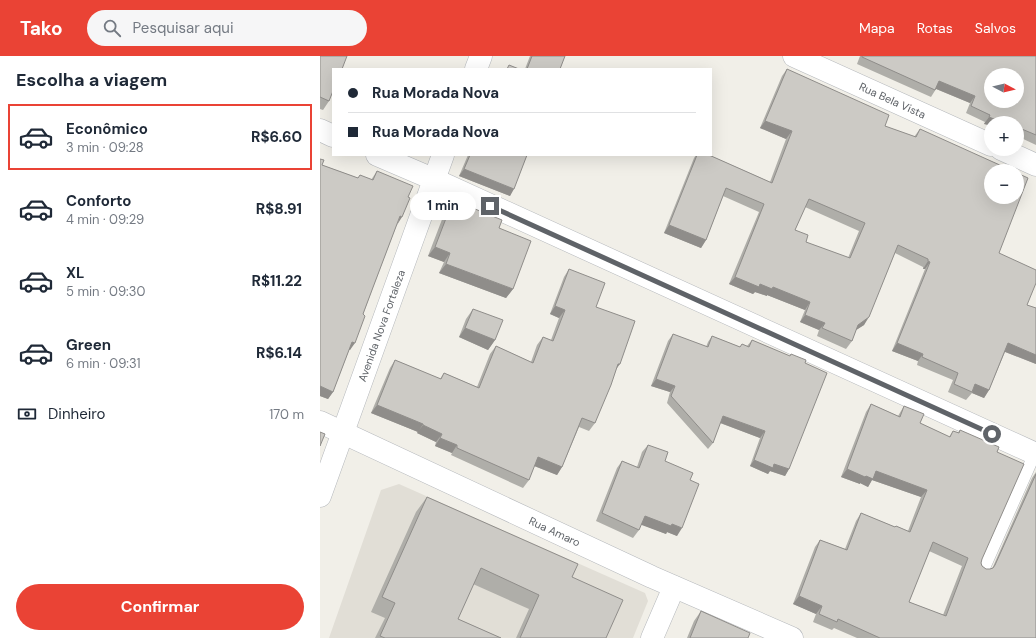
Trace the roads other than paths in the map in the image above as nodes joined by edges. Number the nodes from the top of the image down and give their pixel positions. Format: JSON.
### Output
{"nodes":[{"id":1,"x":481,"y":56,"type":"edge"},
{"id":2,"x":794,"y":56,"type":"edge"},
{"id":3,"x":476,"y":68,"type":"edge"},
{"id":4,"x":320,"y":130,"type":"edge"},
{"id":5,"x":332,"y":136,"type":"edge"},
{"id":6,"x":984,"y":142,"type":"edge"},
{"id":7,"x":379,"y":156,"type":"edge"},
{"id":8,"x":443,"y":156,"type":"edge"},
{"id":9,"x":1016,"y":156,"type":"edge"},
{"id":10,"x":1036,"y":165,"type":"edge"},
{"id":11,"x":433,"y":180,"type":"junction"},
{"id":12,"x":320,"y":422,"type":"edge"},
{"id":13,"x":343,"y":433,"type":"junction"},
{"id":14,"x":1035,"y":454,"type":"edge"},
{"id":15,"x":320,"y":496,"type":"edge"},
{"id":16,"x":983,"y":570,"type":"edge"},
{"id":17,"x":674,"y":587,"type":"junction"},
{"id":18,"x":652,"y":638,"type":"edge"},
{"id":19,"x":792,"y":638,"type":"edge"}],
"edges":[{"from":1,"to":3,"type":"street"},
{"from":2,"to":6,"type":"street","name":"Rua Bela Vista"},
{"from":4,"to":5,"type":"street"},
{"from":7,"to":11,"type":"street"},
{"from":8,"to":11,"type":"street","name":"Avenida Nova Fortaleza"},
{"from":9,"to":10,"type":"street"},
{"from":11,"to":13,"type":"street","name":"Avenida Nova Fortaleza"},
{"from":11,"to":14,"type":"street"},
{"from":12,"to":13,"type":"street","name":"Rua Amaro"},
{"from":13,"to":15,"type":"street","name":"Avenida Nova Fortaleza"},
{"from":13,"to":17,"type":"street","name":"Rua Amaro"},
{"from":14,"to":16,"type":"lane"},
{"from":17,"to":18,"type":"street"},
{"from":17,"to":19,"type":"street","name":"Rua Amaro"}]}
